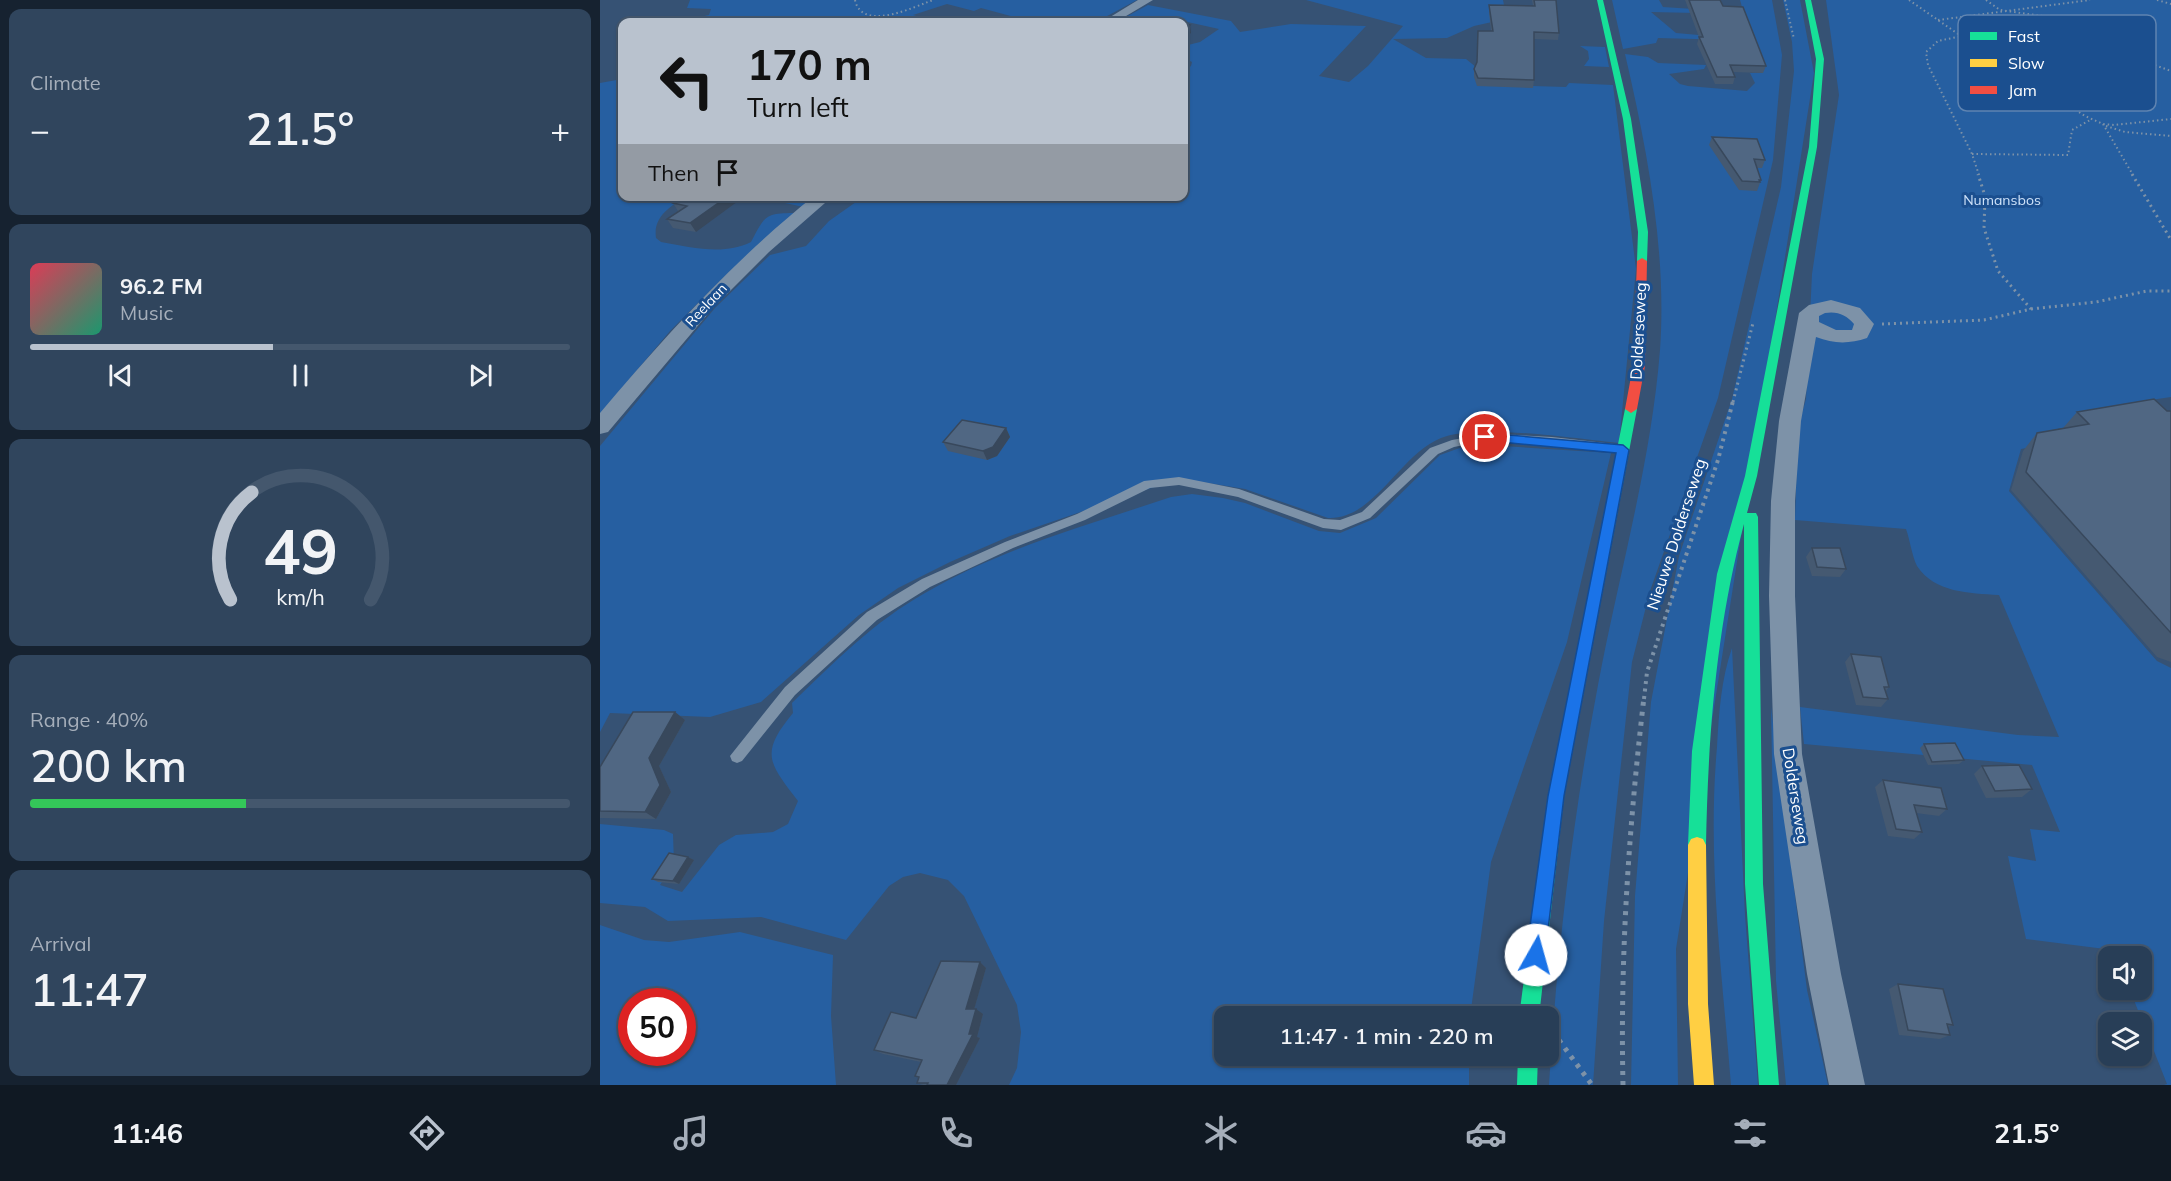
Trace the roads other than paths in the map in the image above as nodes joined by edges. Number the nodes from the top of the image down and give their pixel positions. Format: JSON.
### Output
{"nodes":[{"id":1,"x":1147,"y":0,"type":"edge"},
{"id":2,"x":1600,"y":0,"type":"edge"},
{"id":3,"x":1808,"y":0,"type":"edge"},
{"id":4,"x":1115,"y":18,"type":"edge"},
{"id":5,"x":819,"y":201,"type":"edge"},
{"id":6,"x":1809,"y":325,"type":"junction"},
{"id":7,"x":600,"y":427,"type":"edge"},
{"id":8,"x":1623,"y":450,"type":"junction"},
{"id":9,"x":1751,"y":476,"type":"junction"},
{"id":10,"x":737,"y":756,"type":"dead end"},
{"id":11,"x":1530,"y":1006,"type":"edge"},
{"id":12,"x":1528,"y":1066,"type":"edge"},
{"id":13,"x":1703,"y":1084,"type":"edge"},
{"id":14,"x":1527,"y":1085,"type":"edge"},
{"id":15,"x":1769,"y":1085,"type":"edge"},
{"id":16,"x":1847,"y":1085,"type":"edge"}],
"edges":[{"from":1,"to":4,"type":"street"},
{"from":2,"to":8,"type":"main road","name":"Dolderseweg"},
{"from":3,"to":9,"type":"main road"},
{"from":5,"to":7,"type":"street","name":"Reelaan"},
{"from":6,"to":6,"type":"street","name":"Dolderseweg"},
{"from":6,"to":16,"type":"street","name":"Dolderseweg"},
{"from":8,"to":10,"type":"lane"},
{"from":8,"to":11,"type":"main road","name":"Dolderseweg"},
{"from":9,"to":13,"type":"main road"},
{"from":9,"to":15,"type":"main road"},
{"from":12,"to":14,"type":"main road"}]}
